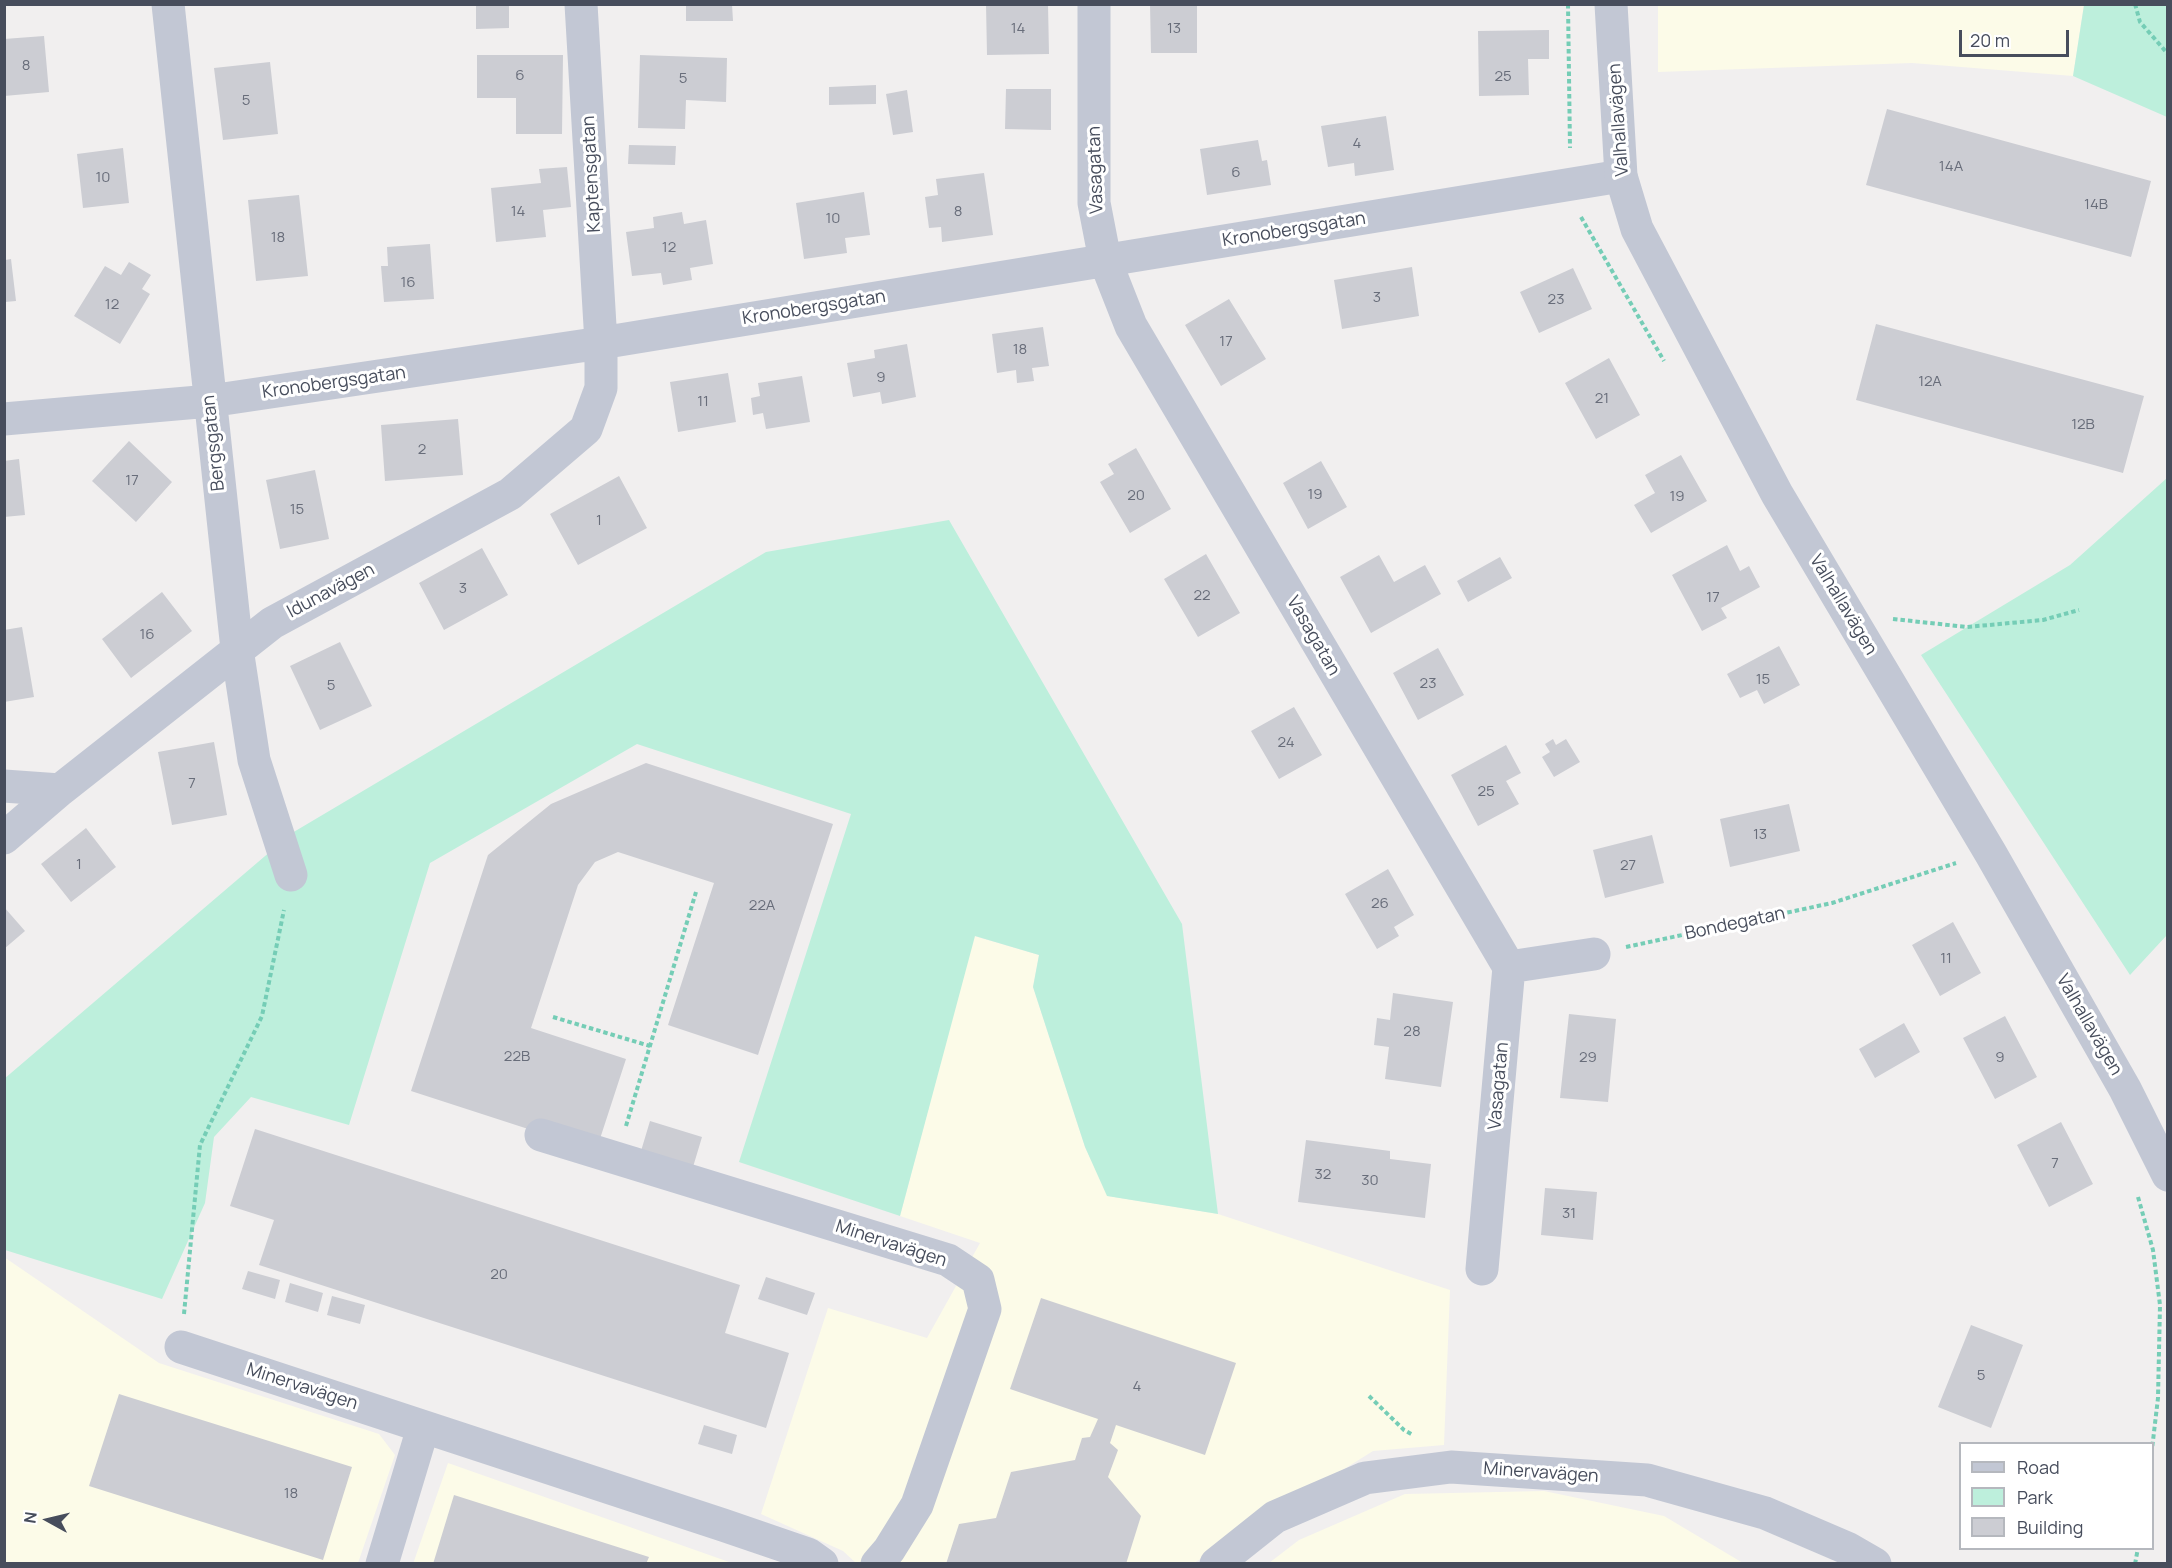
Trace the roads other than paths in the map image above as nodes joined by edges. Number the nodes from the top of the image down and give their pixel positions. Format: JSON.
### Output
{"nodes":[{"id":1,"x":168,"y":4,"type":"edge"},
{"id":2,"x":581,"y":4,"type":"edge"},
{"id":3,"x":1094,"y":4,"type":"edge"},
{"id":4,"x":1611,"y":4,"type":"edge"},
{"id":5,"x":1621,"y":176,"type":"junction"},
{"id":6,"x":1105,"y":261,"type":"junction"},
{"id":7,"x":601,"y":343,"type":"junction"},
{"id":8,"x":210,"y":401,"type":"junction"},
{"id":9,"x":4,"y":419,"type":"edge"},
{"id":10,"x":237,"y":649,"type":"junction"},
{"id":11,"x":4,"y":786,"type":"edge"},
{"id":12,"x":60,"y":790,"type":"junction"},
{"id":13,"x":4,"y":838,"type":"edge"},
{"id":14,"x":291,"y":875,"type":"road end"},
{"id":15,"x":1594,"y":954,"type":"road end"},
{"id":16,"x":1509,"y":967,"type":"junction"},
{"id":17,"x":541,"y":1135,"type":"dead end"},
{"id":18,"x":2166,"y":1165,"type":"edge"},
{"id":19,"x":1482,"y":1269,"type":"dead end"},
{"id":20,"x":181,"y":1347,"type":"road end"},
{"id":21,"x":423,"y":1428,"type":"junction"},
{"id":22,"x":382,"y":1563,"type":"edge"},
{"id":23,"x":822,"y":1563,"type":"edge"},
{"id":24,"x":877,"y":1563,"type":"edge"},
{"id":25,"x":1216,"y":1563,"type":"edge"},
{"id":26,"x":1875,"y":1563,"type":"edge"}],
"edges":[{"from":1,"to":8,"type":"street","name":"Bergsgatan"},
{"from":2,"to":7,"type":"street","name":"Kaptensgatan"},
{"from":3,"to":6,"type":"street","name":"Vasagatan"},
{"from":4,"to":5,"type":"street","name":"Valhallavägen"},
{"from":5,"to":6,"type":"street","name":"Kronobergsgatan"},
{"from":5,"to":18,"type":"street","name":"Valhallavägen"},
{"from":6,"to":7,"type":"street","name":"Kronobergsgatan"},
{"from":6,"to":16,"type":"street","name":"Vasagatan"},
{"from":7,"to":8,"type":"street","name":"Kronobergsgatan"},
{"from":7,"to":10,"type":"street","name":"Idunavägen"},
{"from":8,"to":9,"type":"street","name":"Kronobergsgatan"},
{"from":8,"to":10,"type":"street","name":"Bergsgatan"},
{"from":10,"to":12,"type":"street","name":"Idunavägen"},
{"from":10,"to":14,"type":"street","name":"Bergsgatan"},
{"from":11,"to":12,"type":"street"},
{"from":12,"to":13,"type":"street","name":"Idunavägen"},
{"from":15,"to":16,"type":"street"},
{"from":16,"to":19,"type":"street","name":"Vasagatan"},
{"from":17,"to":24,"type":"street","name":"Minervavägen"},
{"from":20,"to":21,"type":"street","name":"Minervavägen"},
{"from":21,"to":22,"type":"street"},
{"from":21,"to":23,"type":"street","name":"Minervavägen"},
{"from":25,"to":26,"type":"street","name":"Minervavägen"}]}
